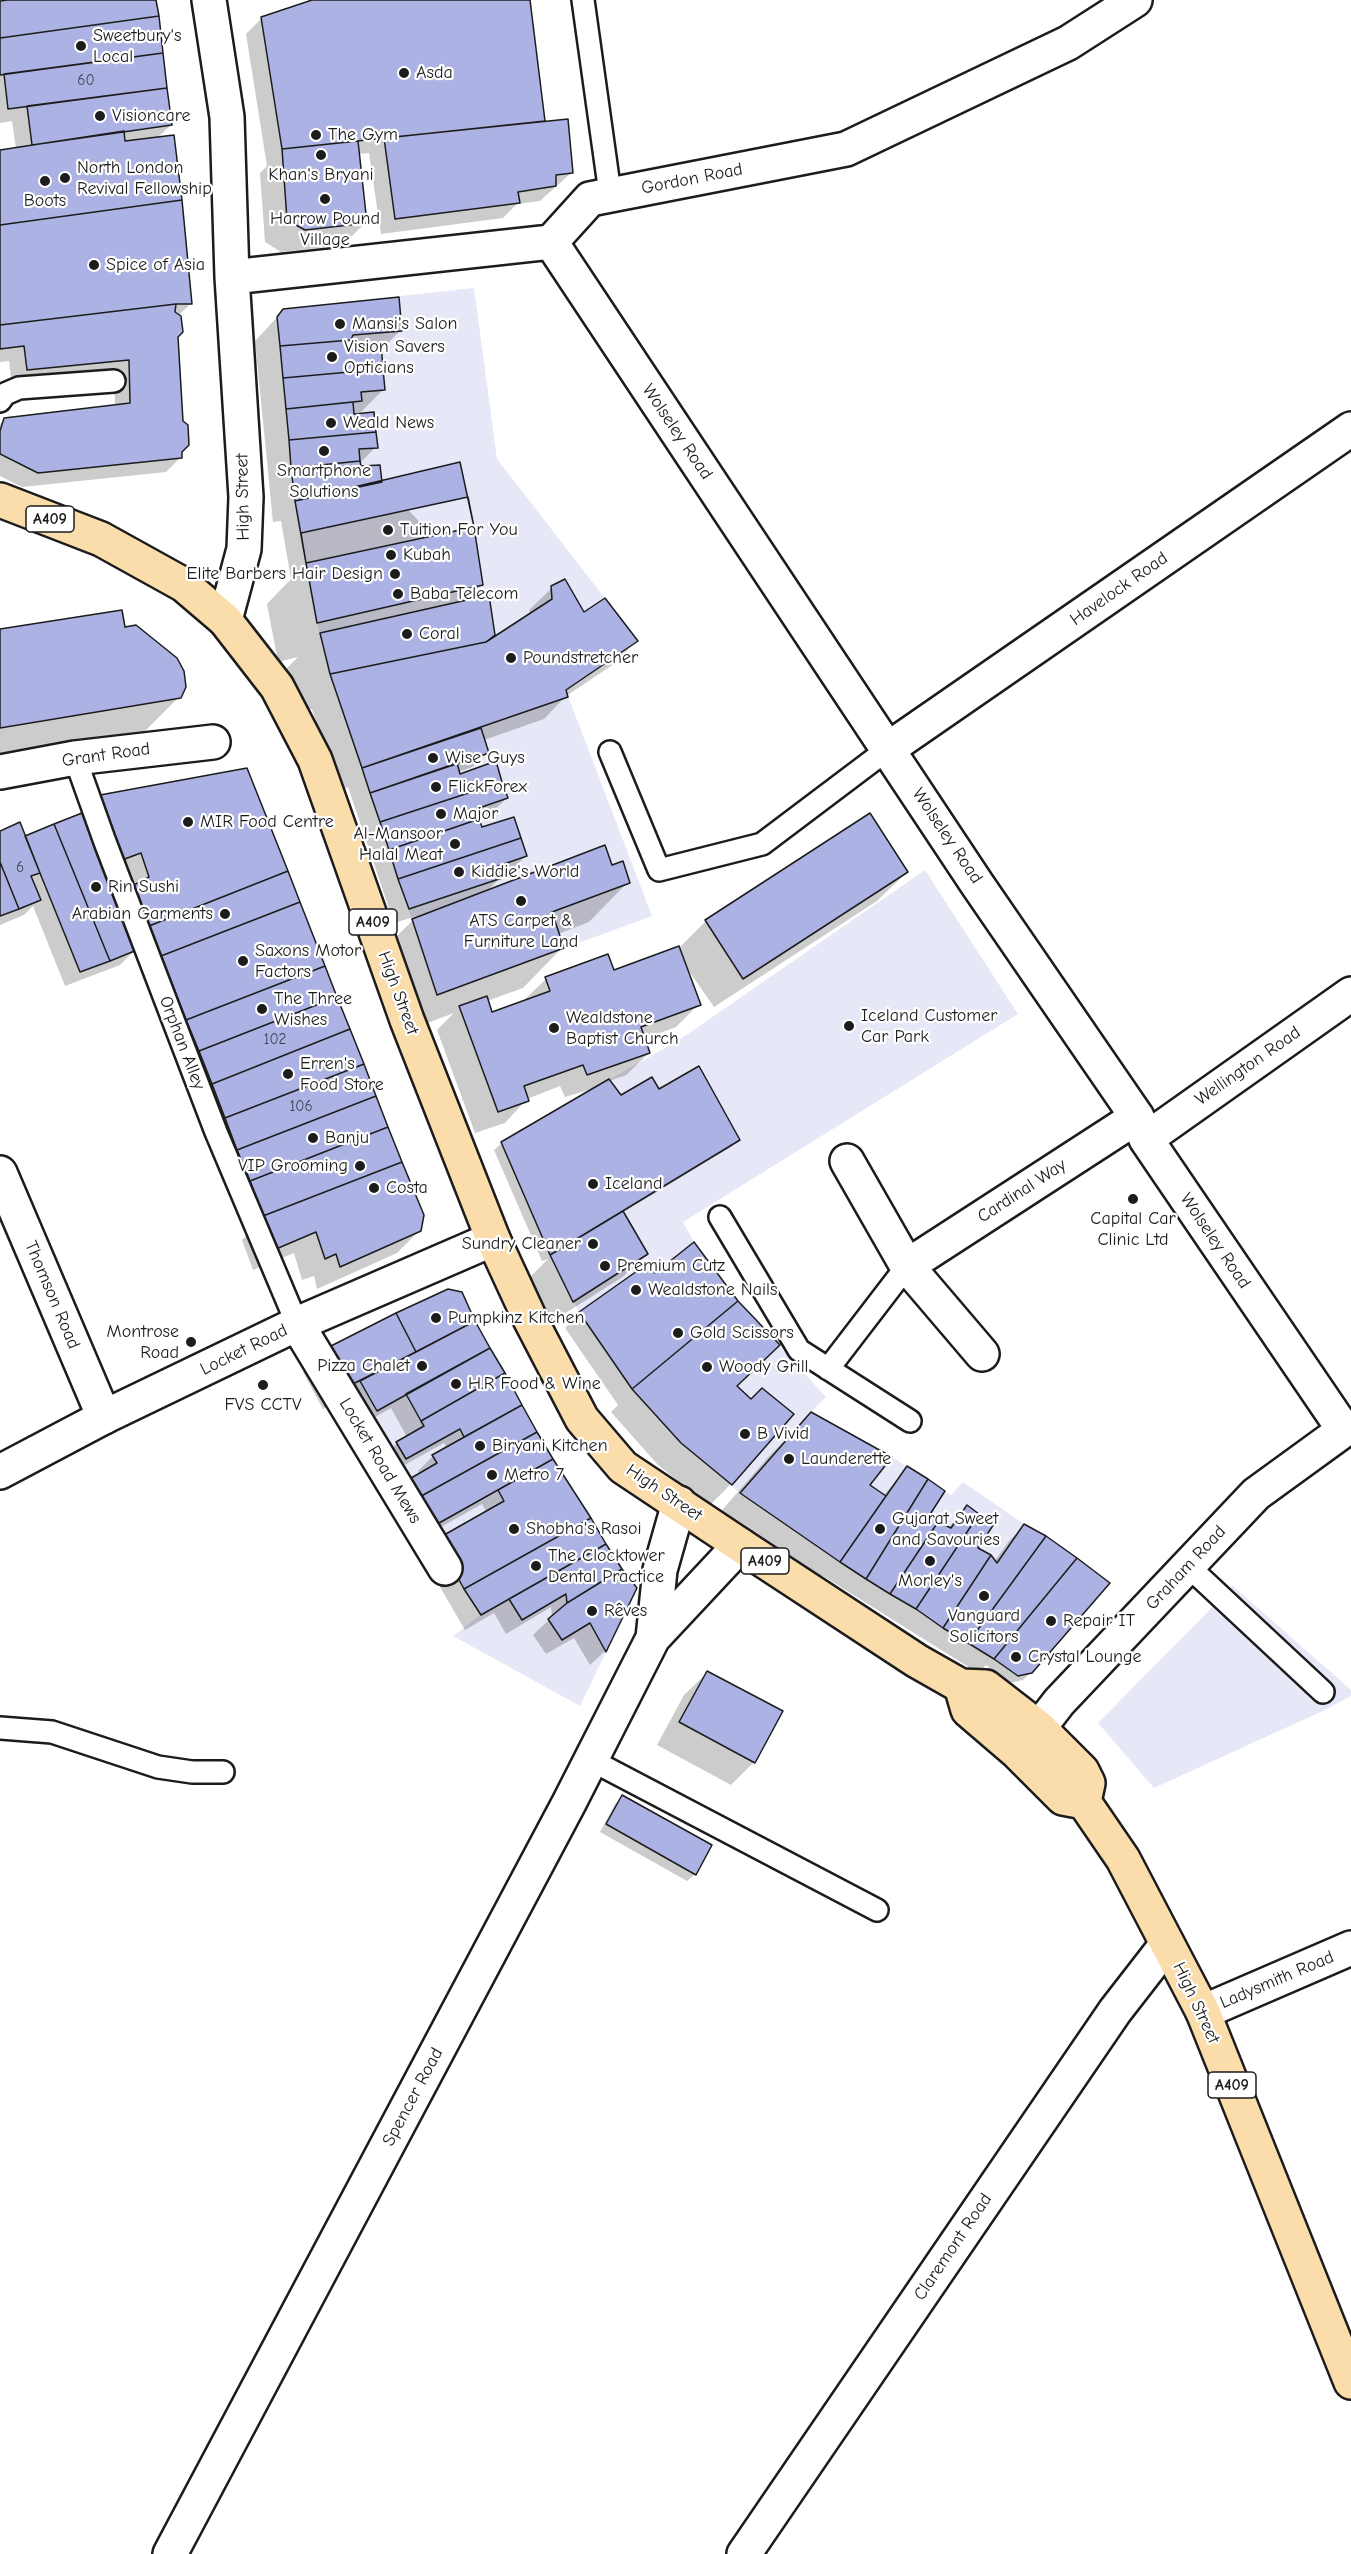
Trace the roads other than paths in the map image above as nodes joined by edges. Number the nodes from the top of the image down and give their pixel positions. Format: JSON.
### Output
{"nodes":[{"id":1,"x":209,"y":0,"type":"edge"},
{"id":2,"x":582,"y":0,"type":"edge"},
{"id":3,"x":1135,"y":0,"type":"edge"},
{"id":4,"x":590,"y":199,"type":"junction"},
{"id":5,"x":551,"y":242,"type":"junction"},
{"id":6,"x":232,"y":277,"type":"junction"},
{"id":7,"x":114,"y":381,"type":"dead end"},
{"id":8,"x":0,"y":401,"type":"edge"},
{"id":9,"x":1351,"y":429,"type":"edge"},
{"id":10,"x":0,"y":500,"type":"edge"},
{"id":11,"x":225,"y":620,"type":"junction"},
{"id":12,"x":213,"y":742,"type":"dead end"},
{"id":13,"x":888,"y":748,"type":"junction"},
{"id":14,"x":610,"y":753,"type":"dead end"},
{"id":15,"x":75,"y":758,"type":"junction"},
{"id":16,"x":0,"y":772,"type":"edge"},
{"id":17,"x":1351,"y":994,"type":"edge"},
{"id":18,"x":1141,"y":1128,"type":"junction"},
{"id":19,"x":847,"y":1161,"type":"dead end"},
{"id":20,"x":0,"y":1173,"type":"edge"},
{"id":21,"x":720,"y":1217,"type":"dead end"},
{"id":22,"x":493,"y":1239,"type":"junction"},
{"id":23,"x":907,"y":1266,"type":"junction"},
{"id":24,"x":297,"y":1324,"type":"junction"},
{"id":25,"x":982,"y":1354,"type":"dead end"},
{"id":26,"x":828,"y":1369,"type":"junction"},
{"id":27,"x":104,"y":1417,"type":"junction"},
{"id":28,"x":910,"y":1421,"type":"dead end"},
{"id":29,"x":1348,"y":1429,"type":"edge"},
{"id":30,"x":0,"y":1472,"type":"edge"},
{"id":31,"x":679,"y":1503,"type":"junction"},
{"id":32,"x":740,"y":1545,"type":"junction"},
{"id":33,"x":1188,"y":1566,"type":"junction"},
{"id":34,"x":445,"y":1568,"type":"dead end"},
{"id":35,"x":653,"y":1638,"type":"junction"},
{"id":36,"x":961,"y":1686,"type":"junction"},
{"id":37,"x":1323,"y":1692,"type":"dead end"},
{"id":38,"x":0,"y":1728,"type":"edge"},
{"id":39,"x":1039,"y":1728,"type":"junction"},
{"id":40,"x":591,"y":1760,"type":"junction"},
{"id":41,"x":223,"y":1772,"type":"dead end"},
{"id":42,"x":1084,"y":1802,"type":"junction"},
{"id":43,"x":878,"y":1910,"type":"dead end"},
{"id":44,"x":1167,"y":1944,"type":"junction"},
{"id":45,"x":1351,"y":1948,"type":"edge"},
{"id":46,"x":1203,"y":2012,"type":"junction"},
{"id":47,"x":1351,"y":2382,"type":"edge"},
{"id":48,"x":170,"y":2554,"type":"edge"},
{"id":49,"x":744,"y":2554,"type":"edge"}],
"edges":[{"from":1,"to":6,"type":"street","name":"High Street"},
{"from":2,"to":4,"type":"lane"},
{"from":3,"to":4,"type":"street","name":"Gordon Road"},
{"from":4,"to":5,"type":"street"},
{"from":5,"to":6,"type":"street"},
{"from":5,"to":13,"type":"street","name":"Wolseley Road"},
{"from":6,"to":11,"type":"street","name":"High Street"},
{"from":7,"to":8,"type":"lane"},
{"from":9,"to":13,"type":"street","name":"Havelock Road"},
{"from":10,"to":11,"type":"main road","number":"A409"},
{"from":11,"to":22,"type":"main road","name":"High Street","number":"A409"},
{"from":12,"to":15,"type":"street","name":"Grant Road"},
{"from":13,"to":14,"type":"lane"},
{"from":13,"to":18,"type":"street","name":"Wolseley Road"},
{"from":15,"to":16,"type":"street","name":"Grant Road"},
{"from":15,"to":24,"type":"lane","name":"Orphan Alley"},
{"from":17,"to":18,"type":"street","name":"Wellington Road"},
{"from":18,"to":23,"type":"street","name":"Cardinal Way"},
{"from":18,"to":29,"type":"street","name":"Wolseley Road"},
{"from":19,"to":23,"type":"street"},
{"from":20,"to":27,"type":"street","name":"Thomson Road"},
{"from":21,"to":26,"type":"lane"},
{"from":22,"to":24,"type":"street","name":"Locket Road"},
{"from":22,"to":31,"type":"main road","name":"High Street","number":"A409"},
{"from":23,"to":25,"type":"street"},
{"from":23,"to":26,"type":"lane"},
{"from":24,"to":27,"type":"street","name":"Locket Road"},
{"from":24,"to":34,"type":"street","name":"Locket Road Mews"},
{"from":26,"to":28,"type":"lane"},
{"from":27,"to":30,"type":"street","name":"Locket Road"},
{"from":29,"to":33,"type":"street","name":"Graham Road"},
{"from":31,"to":32,"type":"main road","name":"High Street","number":"A409"},
{"from":31,"to":35,"type":"street","name":"Spencer Road"},
{"from":32,"to":35,"type":"street","name":"Spencer Road"},
{"from":32,"to":36,"type":"main road","name":"High Street","number":"A409"},
{"from":33,"to":37,"type":"lane"},
{"from":33,"to":39,"type":"street","name":"Graham Road"},
{"from":35,"to":40,"type":"street","name":"Spencer Road"},
{"from":36,"to":39,"type":"main road","name":"High Street","number":"A409"},
{"from":36,"to":42,"type":"main road"},
{"from":38,"to":41,"type":"lane"},
{"from":39,"to":42,"type":"main road","name":"High Street","number":"A409"},
{"from":40,"to":43,"type":"lane"},
{"from":40,"to":48,"type":"street","name":"Spencer Road"},
{"from":42,"to":44,"type":"main road","name":"High Street","number":"A409"},
{"from":44,"to":46,"type":"main road","name":"High Street","number":"A409"},
{"from":44,"to":49,"type":"street","name":"Claremont Road"},
{"from":45,"to":46,"type":"street","name":"Ladysmith Road"},
{"from":46,"to":47,"type":"main road","name":"High Street","number":"A409"}]}
